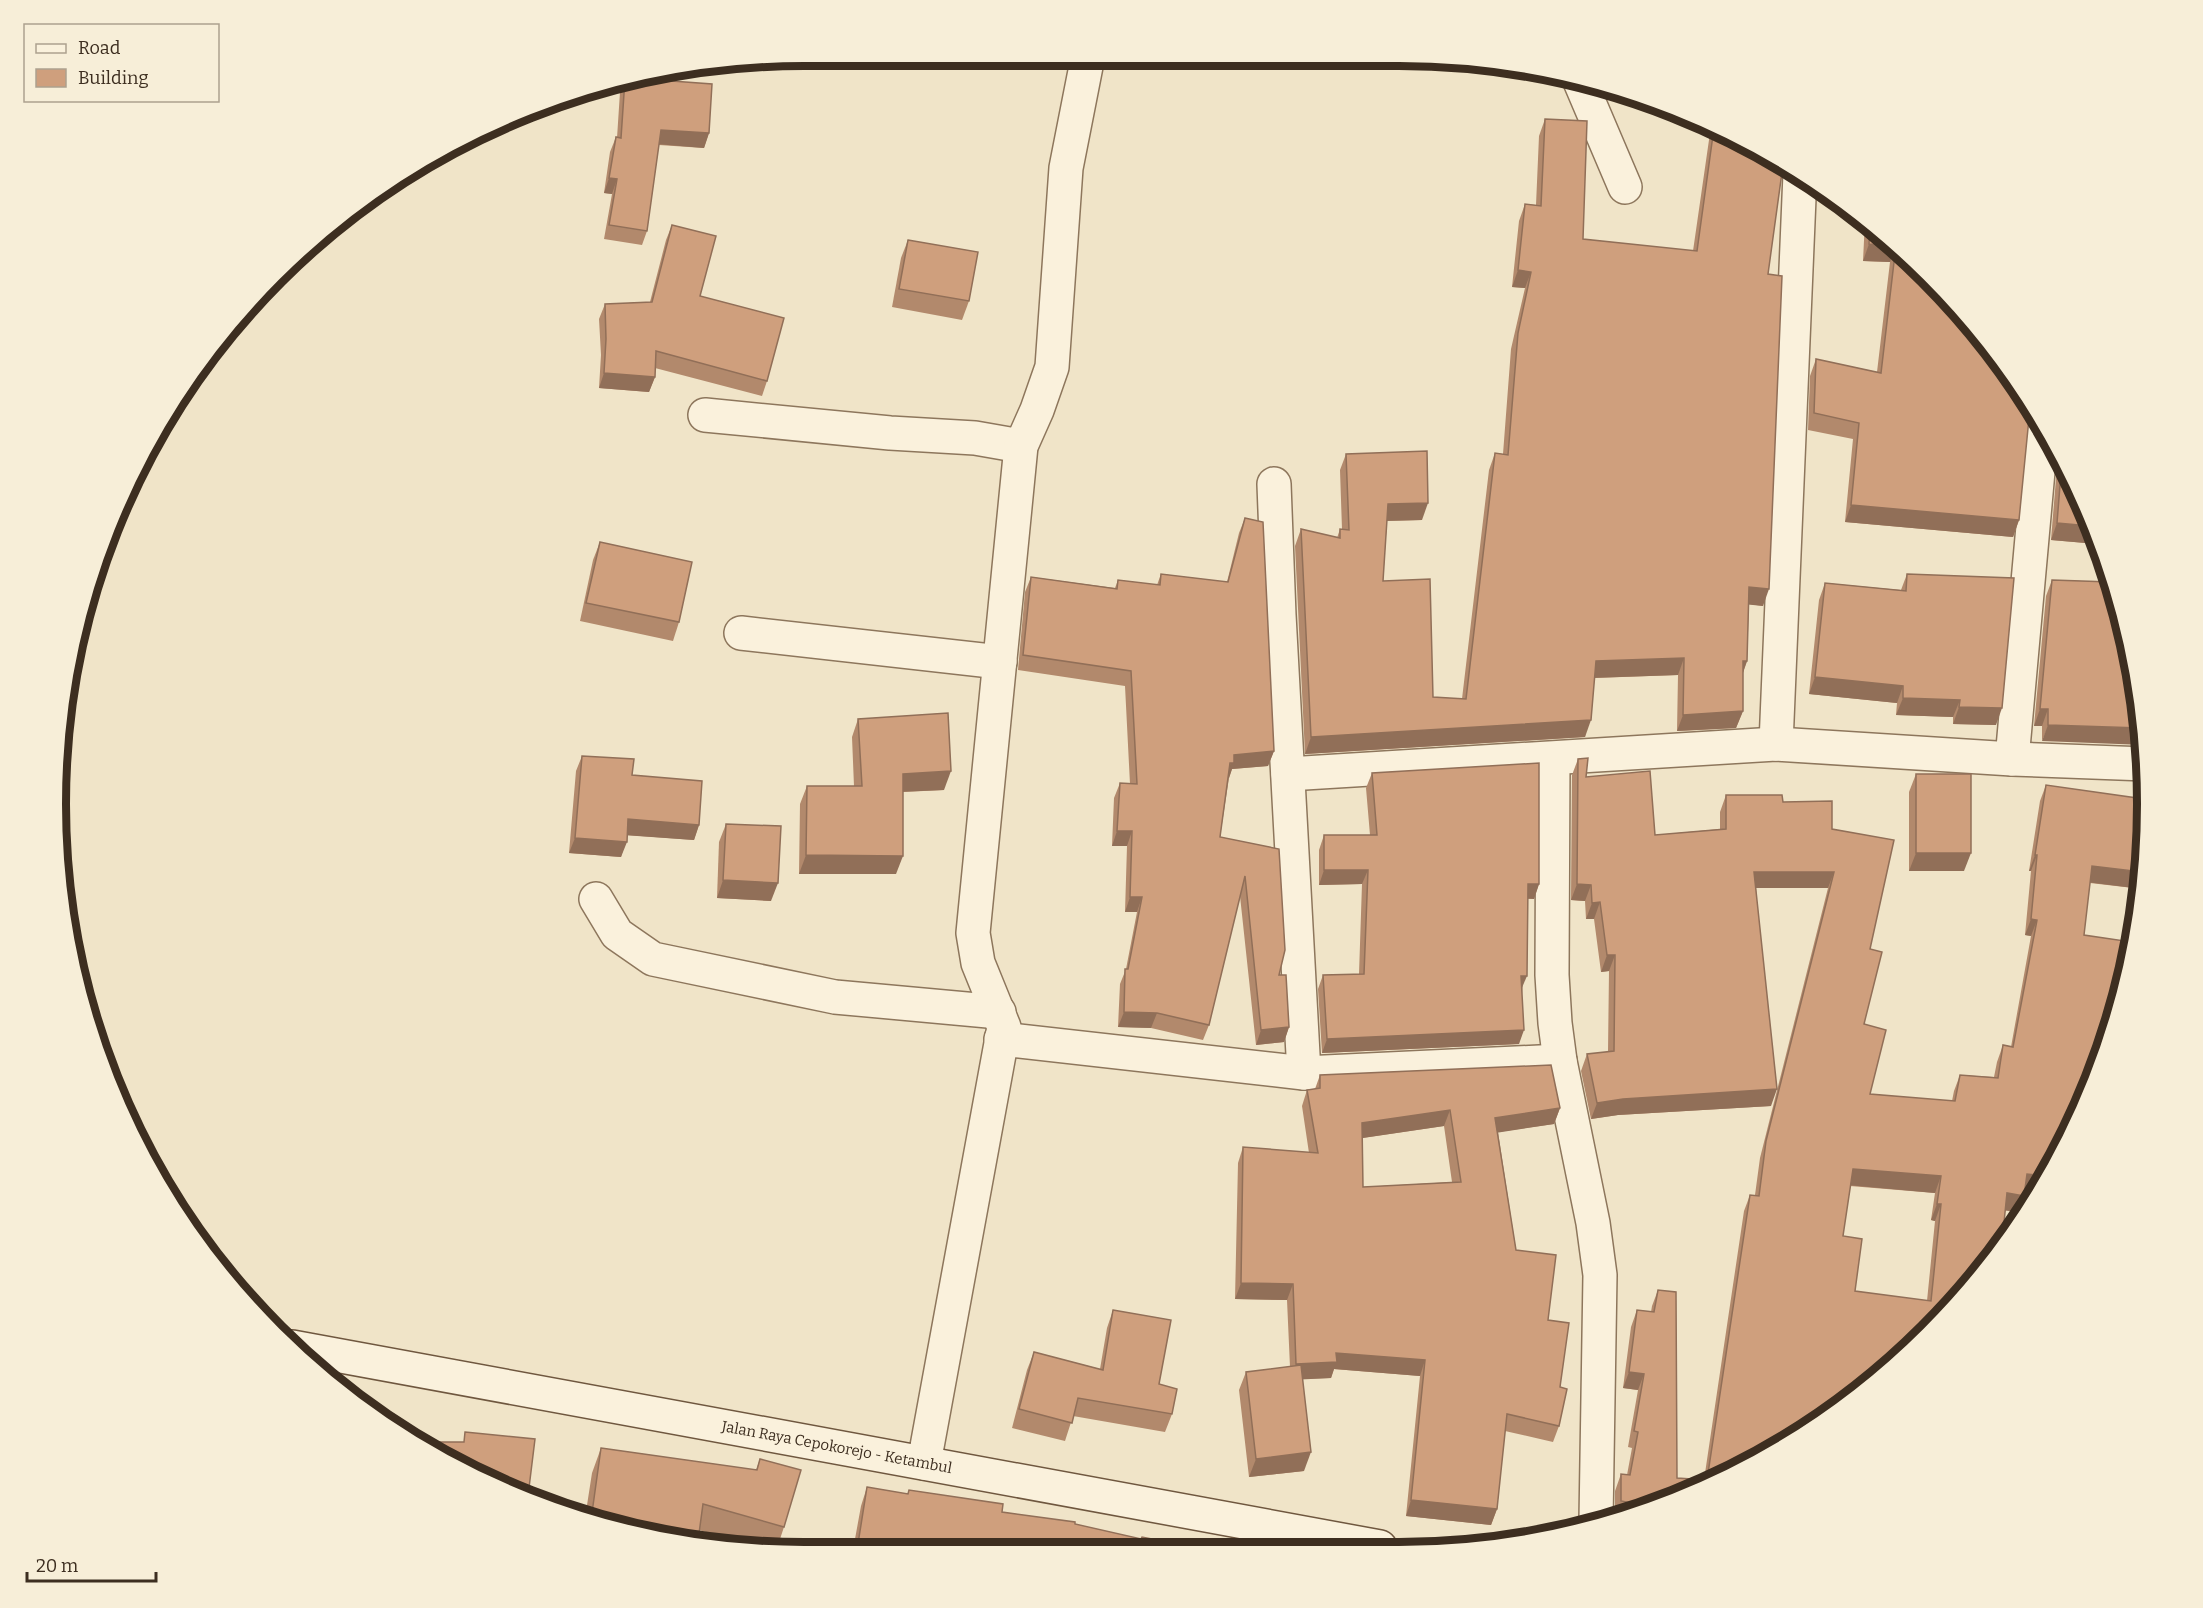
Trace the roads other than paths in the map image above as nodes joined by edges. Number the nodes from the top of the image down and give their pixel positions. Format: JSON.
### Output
{"nodes":[{"id":1,"x":1086,"y":66,"type":"edge"},
{"id":2,"x":1584,"y":90,"type":"edge"},
{"id":3,"x":1800,"y":184,"type":"edge"},
{"id":4,"x":1625,"y":187,"type":"dead end"},
{"id":5,"x":705,"y":415,"type":"dead end"},
{"id":6,"x":2041,"y":440,"type":"edge"},
{"id":7,"x":1021,"y":446,"type":"junction"},
{"id":8,"x":1274,"y":484,"type":"dead end"},
{"id":9,"x":741,"y":633,"type":"dead end"},
{"id":10,"x":1000,"y":662,"type":"junction"},
{"id":11,"x":1776,"y":744,"type":"junction"},
{"id":12,"x":1553,"y":759,"type":"junction"},
{"id":13,"x":2012,"y":759,"type":"junction"},
{"id":14,"x":2135,"y":764,"type":"edge"},
{"id":15,"x":1287,"y":774,"type":"junction"},
{"id":16,"x":596,"y":899,"type":"dead end"},
{"id":17,"x":1000,"y":1026,"type":"junction"},
{"id":18,"x":1560,"y":1061,"type":"junction"},
{"id":19,"x":1304,"y":1072,"type":"junction"},
{"id":20,"x":307,"y":1350,"type":"edge"},
{"id":21,"x":924,"y":1463,"type":"junction"},
{"id":22,"x":1596,"y":1515,"type":"edge"},
{"id":23,"x":1353,"y":1542,"type":"edge"}],
"edges":[{"from":1,"to":7,"type":"street"},
{"from":2,"to":4,"type":"street"},
{"from":3,"to":11,"type":"street"},
{"from":5,"to":7,"type":"street"},
{"from":6,"to":13,"type":"street"},
{"from":7,"to":10,"type":"street"},
{"from":8,"to":15,"type":"street"},
{"from":9,"to":10,"type":"street"},
{"from":10,"to":17,"type":"street"},
{"from":11,"to":12,"type":"street"},
{"from":11,"to":13,"type":"street"},
{"from":12,"to":15,"type":"street"},
{"from":12,"to":18,"type":"street"},
{"from":13,"to":14,"type":"street"},
{"from":15,"to":19,"type":"street"},
{"from":16,"to":17,"type":"street"},
{"from":17,"to":19,"type":"street"},
{"from":17,"to":21,"type":"street"},
{"from":18,"to":19,"type":"street"},
{"from":18,"to":22,"type":"street"},
{"from":20,"to":21,"type":"street","name":"Jalan Raya Cepokorejo - Ketambul"},
{"from":21,"to":23,"type":"street","name":"Jalan Raya Cepokorejo - Ketambul"}]}
